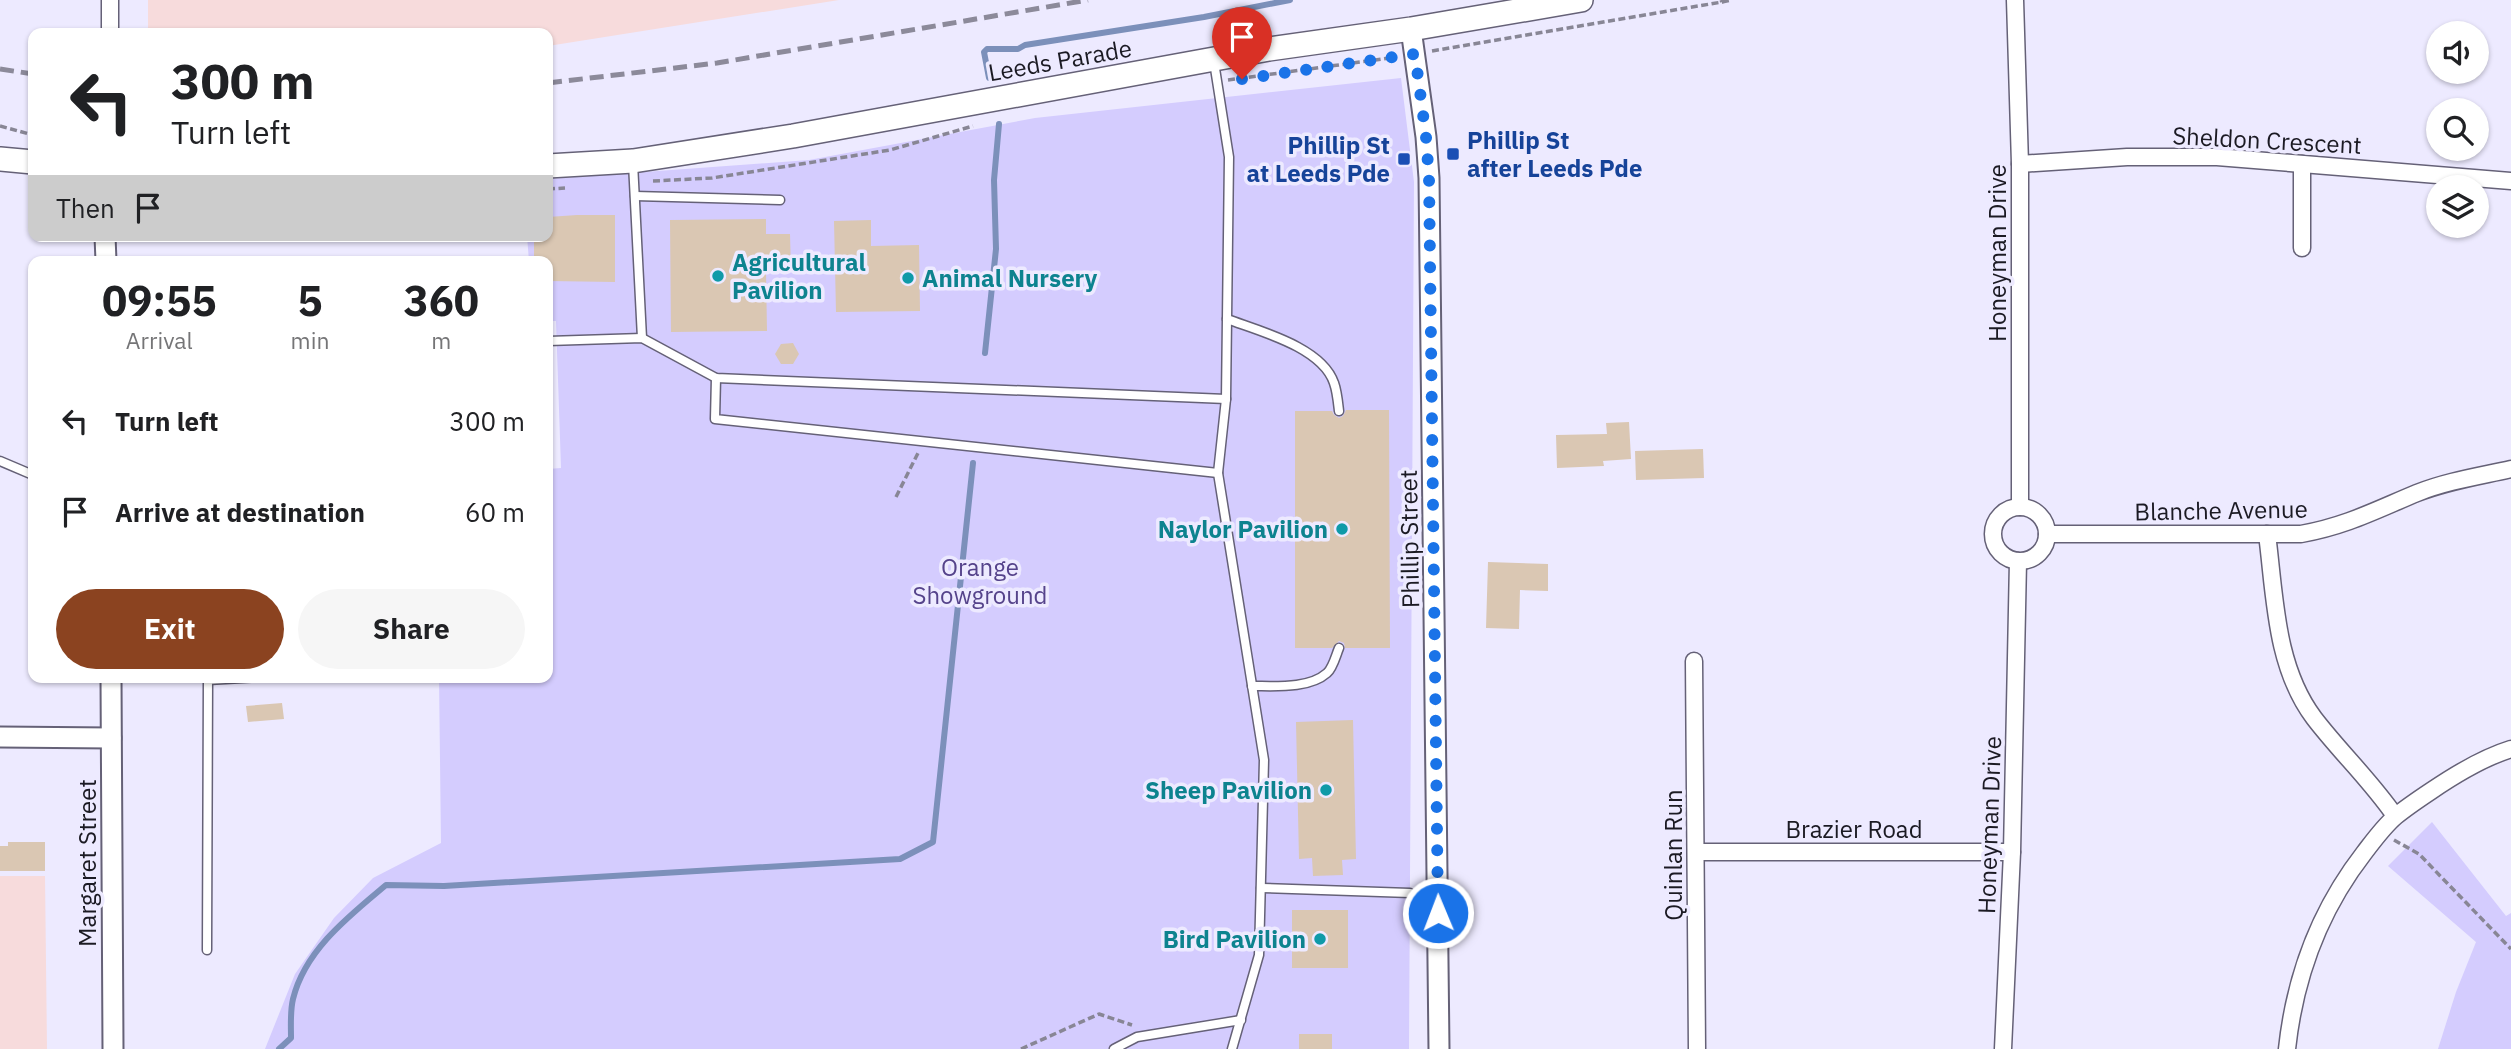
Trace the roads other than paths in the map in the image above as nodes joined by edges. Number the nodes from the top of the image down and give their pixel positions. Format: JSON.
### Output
{"nodes":[{"id":1,"x":110,"y":0,"type":"edge"},
{"id":2,"x":1581,"y":0,"type":"edge"},
{"id":3,"x":2015,"y":0,"type":"edge"},
{"id":4,"x":110,"y":28,"type":"edge"},
{"id":5,"x":1411,"y":29,"type":"junction"},
{"id":6,"x":1214,"y":59,"type":"junction"},
{"id":7,"x":0,"y":159,"type":"edge"},
{"id":8,"x":28,"y":162,"type":"edge"},
{"id":9,"x":2020,"y":164,"type":"junction"},
{"id":10,"x":2302,"y":164,"type":"junction"},
{"id":11,"x":553,"y":166,"type":"edge"},
{"id":12,"x":634,"y":172,"type":"junction"},
{"id":13,"x":2511,"y":181,"type":"edge"},
{"id":14,"x":635,"y":196,"type":"junction"},
{"id":15,"x":780,"y":200,"type":"dead end"},
{"id":16,"x":2302,"y":248,"type":"dead end"},
{"id":17,"x":1227,"y":319,"type":"junction"},
{"id":18,"x":642,"y":338,"type":"junction"},
{"id":19,"x":553,"y":341,"type":"edge"},
{"id":20,"x":716,"y":378,"type":"junction"},
{"id":21,"x":1226,"y":399,"type":"junction"},
{"id":22,"x":1339,"y":411,"type":"dead end"},
{"id":23,"x":0,"y":461,"type":"edge"},
{"id":24,"x":2511,"y":469,"type":"edge"},
{"id":25,"x":28,"y":473,"type":"edge"},
{"id":26,"x":1218,"y":473,"type":"junction"},
{"id":27,"x":2020,"y":507,"type":"junction"},
{"id":28,"x":2047,"y":534,"type":"junction"},
{"id":29,"x":2267,"y":534,"type":"junction"},
{"id":30,"x":2018,"y":561,"type":"junction"},
{"id":31,"x":1339,"y":648,"type":"dead end"},
{"id":32,"x":1694,"y":661,"type":"dead end"},
{"id":33,"x":111,"y":683,"type":"edge"},
{"id":34,"x":208,"y":683,"type":"edge"},
{"id":35,"x":1252,"y":685,"type":"junction"},
{"id":36,"x":0,"y":737,"type":"edge"},
{"id":37,"x":111,"y":738,"type":"junction"},
{"id":38,"x":2511,"y":748,"type":"edge"},
{"id":39,"x":2395,"y":816,"type":"junction"},
{"id":40,"x":1696,"y":852,"type":"junction"},
{"id":41,"x":2012,"y":852,"type":"junction"},
{"id":42,"x":1261,"y":888,"type":"junction"},
{"id":43,"x":1410,"y":893,"type":"dead end"},
{"id":44,"x":207,"y":950,"type":"dead end"},
{"id":45,"x":1241,"y":1020,"type":"junction"},
{"id":46,"x":113,"y":1049,"type":"edge"},
{"id":47,"x":1114,"y":1049,"type":"edge"},
{"id":48,"x":1232,"y":1049,"type":"edge"},
{"id":49,"x":1439,"y":1049,"type":"edge"},
{"id":50,"x":1697,"y":1049,"type":"edge"},
{"id":51,"x":2003,"y":1049,"type":"edge"},
{"id":52,"x":2287,"y":1049,"type":"edge"}],
"edges":[{"from":1,"to":4,"type":"street"},
{"from":2,"to":5,"type":"main road","name":"Leeds Parade"},
{"from":3,"to":9,"type":"street","name":"Honeyman Drive"},
{"from":5,"to":6,"type":"main road","name":"Leeds Parade"},
{"from":5,"to":49,"type":"street","name":"Phillip Street"},
{"from":6,"to":12,"type":"main road","name":"Leeds Parade"},
{"from":6,"to":17,"type":"lane"},
{"from":7,"to":8,"type":"main road"},
{"from":9,"to":10,"type":"street","name":"Sheldon Crescent"},
{"from":9,"to":27,"type":"street","name":"Honeyman Drive"},
{"from":10,"to":13,"type":"street","name":"Sheldon Crescent"},
{"from":10,"to":16,"type":"street"},
{"from":11,"to":12,"type":"main road","name":"Leeds Parade"},
{"from":12,"to":14,"type":"lane"},
{"from":14,"to":15,"type":"lane"},
{"from":14,"to":18,"type":"lane"},
{"from":17,"to":21,"type":"lane"},
{"from":17,"to":22,"type":"lane"},
{"from":18,"to":19,"type":"lane"},
{"from":18,"to":20,"type":"lane"},
{"from":20,"to":21,"type":"lane"},
{"from":20,"to":26,"type":"lane"},
{"from":21,"to":26,"type":"lane"},
{"from":23,"to":25,"type":"lane"},
{"from":24,"to":29,"type":"street","name":"Blanche Avenue"},
{"from":26,"to":35,"type":"lane"},
{"from":27,"to":28,"type":"street"},
{"from":27,"to":30,"type":"street"},
{"from":28,"to":29,"type":"street","name":"Blanche Avenue"},
{"from":28,"to":30,"type":"street"},
{"from":29,"to":39,"type":"street"},
{"from":30,"to":41,"type":"street","name":"Honeyman Drive"},
{"from":31,"to":35,"type":"lane"},
{"from":32,"to":40,"type":"street","name":"Quinlan Run"},
{"from":33,"to":37,"type":"street","name":"Margaret Street"},
{"from":34,"to":44,"type":"lane"},
{"from":35,"to":42,"type":"lane"},
{"from":36,"to":37,"type":"street"},
{"from":37,"to":46,"type":"street","name":"Margaret Street"},
{"from":38,"to":39,"type":"street"},
{"from":39,"to":52,"type":"street"},
{"from":40,"to":41,"type":"street","name":"Brazier Road"},
{"from":40,"to":50,"type":"street","name":"Quinlan Run"},
{"from":41,"to":51,"type":"street","name":"Honeyman Drive"},
{"from":42,"to":43,"type":"lane"},
{"from":42,"to":45,"type":"lane"},
{"from":45,"to":47,"type":"lane"},
{"from":45,"to":48,"type":"lane"}]}
